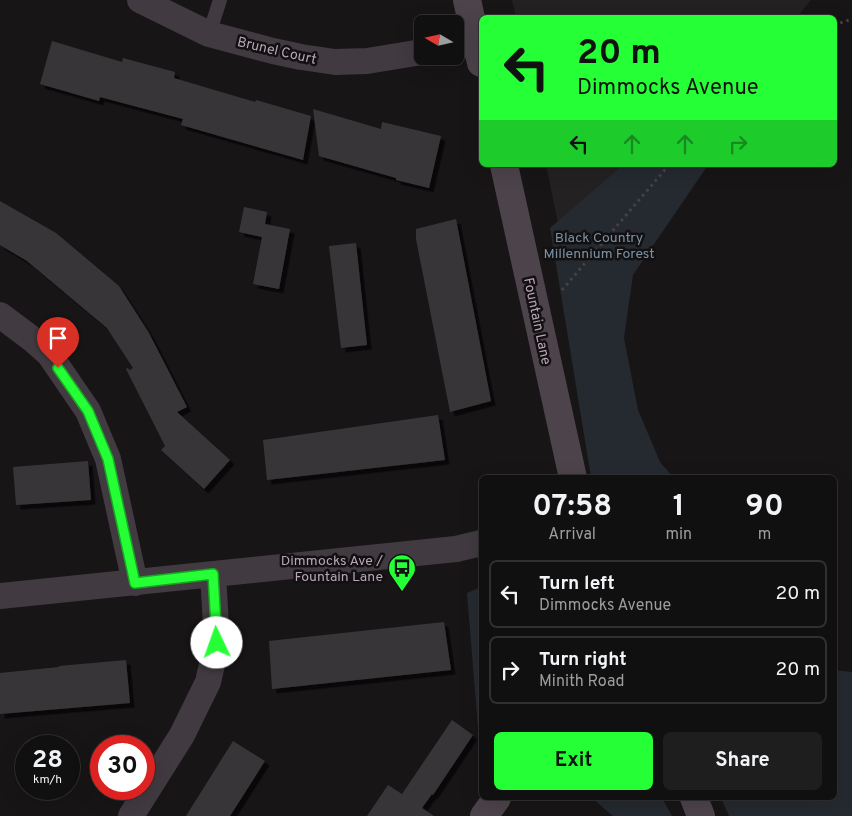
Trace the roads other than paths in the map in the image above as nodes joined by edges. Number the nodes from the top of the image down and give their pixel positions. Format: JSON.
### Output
{"nodes":[{"id":1,"x":140,"y":0,"type":"edge"},
{"id":2,"x":220,"y":0,"type":"edge"},
{"id":3,"x":467,"y":0,"type":"edge"},
{"id":4,"x":209,"y":34,"type":"junction"},
{"id":5,"x":471,"y":51,"type":"edge"},
{"id":6,"x":414,"y":53,"type":"edge"},
{"id":7,"x":504,"y":167,"type":"edge"},
{"id":8,"x":0,"y":315,"type":"edge"},
{"id":9,"x":572,"y":475,"type":"edge"},
{"id":10,"x":479,"y":543,"type":"edge"},
{"id":11,"x":213,"y":574,"type":"junction"},
{"id":12,"x":135,"y":583,"type":"junction"},
{"id":13,"x":0,"y":596,"type":"edge"},
{"id":14,"x":496,"y":800,"type":"edge"},
{"id":15,"x":695,"y":800,"type":"edge"},
{"id":16,"x":131,"y":816,"type":"edge"},
{"id":17,"x":484,"y":816,"type":"edge"},
{"id":18,"x":702,"y":816,"type":"edge"}],
"edges":[{"from":1,"to":4,"type":"street","name":"Brunel Court"},
{"from":2,"to":4,"type":"lane"},
{"from":3,"to":5,"type":"street"},
{"from":4,"to":6,"type":"street","name":"Brunel Court"},
{"from":7,"to":9,"type":"street","name":"Fountain Lane"},
{"from":8,"to":12,"type":"street"},
{"from":10,"to":11,"type":"street"},
{"from":11,"to":12,"type":"street"},
{"from":11,"to":16,"type":"street"},
{"from":12,"to":13,"type":"street"},
{"from":14,"to":17,"type":"street"},
{"from":15,"to":18,"type":"street"}]}
